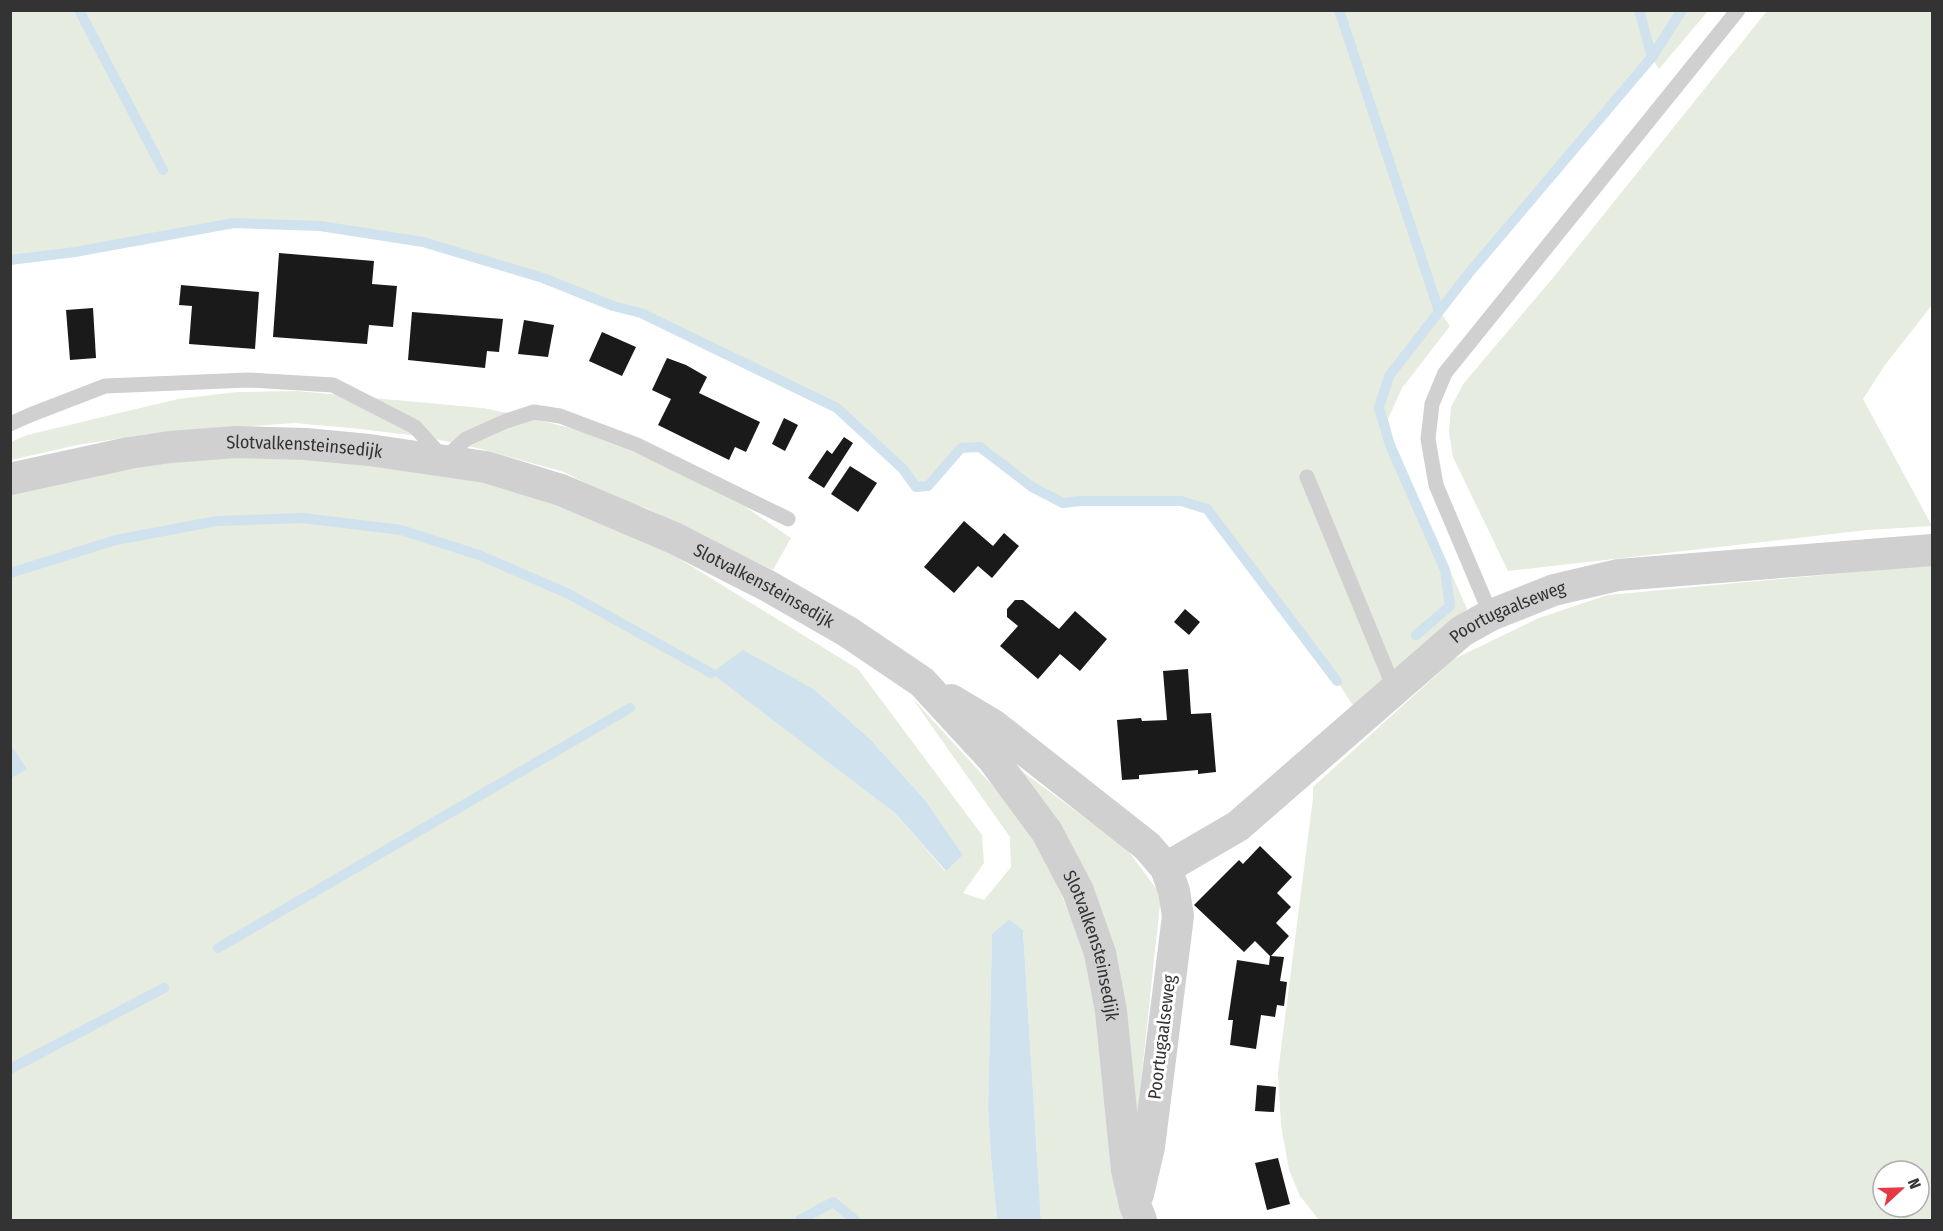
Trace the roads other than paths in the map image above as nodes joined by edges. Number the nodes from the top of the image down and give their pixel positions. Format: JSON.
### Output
{"nodes":[{"id":1,"x":1738,"y":10,"type":"edge"},
{"id":2,"x":10,"y":424,"type":"edge"},
{"id":3,"x":444,"y":459,"type":"junction"},
{"id":4,"x":1307,"y":477,"type":"dead end"},
{"id":5,"x":10,"y":479,"type":"edge"},
{"id":6,"x":788,"y":519,"type":"dead end"},
{"id":7,"x":1932,"y":550,"type":"edge"},
{"id":8,"x":1491,"y":615,"type":"junction"},
{"id":9,"x":922,"y":682,"type":"junction"},
{"id":10,"x":1394,"y":688,"type":"junction"},
{"id":11,"x":1166,"y":868,"type":"junction"},
{"id":12,"x":1138,"y":1213,"type":"edge"}],
"edges":[{"from":1,"to":8,"type":"lane"},
{"from":2,"to":3,"type":"lane"},
{"from":3,"to":5,"type":"street","name":"Slotvalkensteinsedijk"},
{"from":3,"to":6,"type":"lane"},
{"from":3,"to":9,"type":"street","name":"Slotvalkensteinsedijk"},
{"from":4,"to":10,"type":"lane"},
{"from":7,"to":8,"type":"street","name":"Poortugaalseweg"},
{"from":8,"to":10,"type":"street","name":"Poortugaalseweg"},
{"from":9,"to":11,"type":"street","name":"Poortugaalseweg"},
{"from":9,"to":12,"type":"street","name":"Slotvalkensteinsedijk"},
{"from":10,"to":11,"type":"street","name":"Poortugaalseweg"},
{"from":11,"to":12,"type":"street","name":"Poortugaalseweg"}]}
